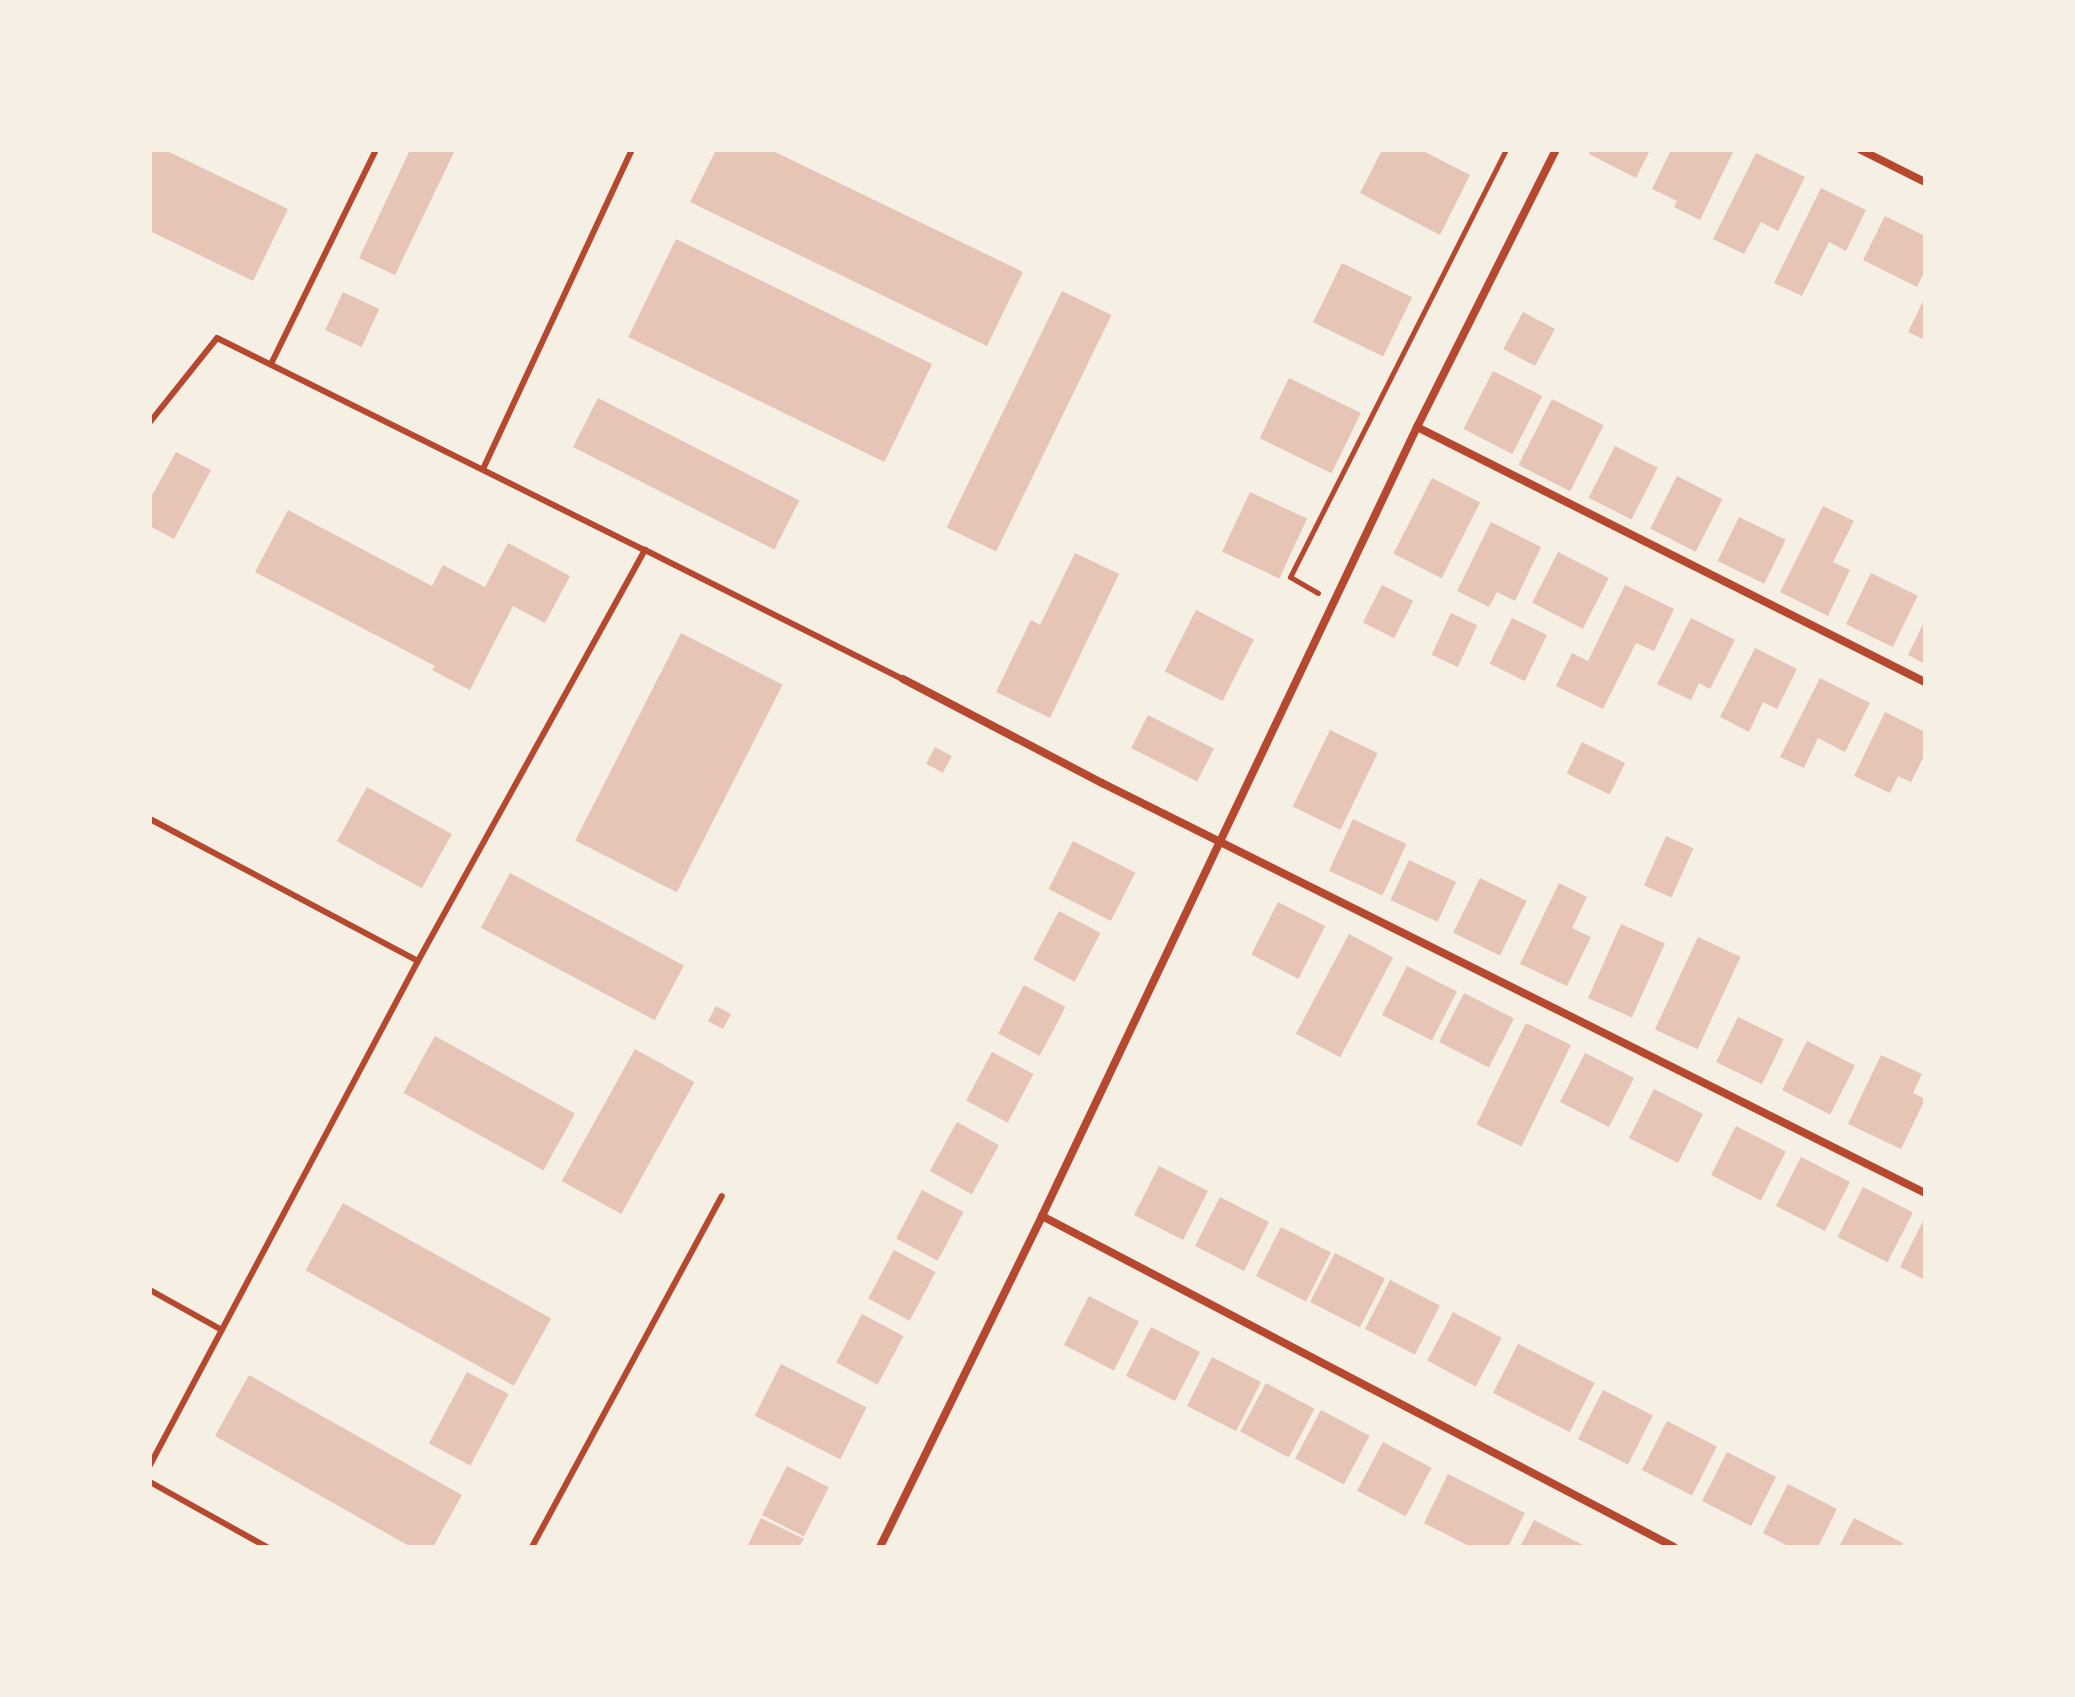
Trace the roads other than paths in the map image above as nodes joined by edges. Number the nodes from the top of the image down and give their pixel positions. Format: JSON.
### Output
{"nodes":[{"id":1,"x":376,"y":150,"type":"edge"},
{"id":2,"x":632,"y":150,"type":"edge"},
{"id":3,"x":1556,"y":150,"type":"edge"},
{"id":4,"x":1861,"y":150,"type":"edge"},
{"id":5,"x":1925,"y":182,"type":"edge"},
{"id":6,"x":271,"y":364,"type":"junction"},
{"id":7,"x":150,"y":422,"type":"edge"},
{"id":8,"x":1417,"y":427,"type":"junction"},
{"id":9,"x":483,"y":469,"type":"junction"},
{"id":10,"x":645,"y":550,"type":"junction"},
{"id":11,"x":903,"y":679,"type":"joint"},
{"id":12,"x":1925,"y":682,"type":"edge"},
{"id":13,"x":150,"y":819,"type":"edge"},
{"id":14,"x":1218,"y":841,"type":"junction"},
{"id":15,"x":418,"y":961,"type":"junction"},
{"id":16,"x":1925,"y":1193,"type":"edge"},
{"id":17,"x":722,"y":1196,"type":"dead end"},
{"id":18,"x":1042,"y":1216,"type":"junction"},
{"id":19,"x":150,"y":1290,"type":"edge"},
{"id":20,"x":222,"y":1330,"type":"junction"},
{"id":21,"x":150,"y":1465,"type":"edge"},
{"id":22,"x":150,"y":1482,"type":"edge"},
{"id":23,"x":267,"y":1547,"type":"edge"},
{"id":24,"x":532,"y":1547,"type":"edge"},
{"id":25,"x":880,"y":1547,"type":"edge"},
{"id":26,"x":1674,"y":1547,"type":"edge"}],
"edges":[{"from":1,"to":6,"type":"lane"},
{"from":2,"to":9,"type":"lane"},
{"from":3,"to":8,"type":"street"},
{"from":4,"to":5,"type":"street"},
{"from":6,"to":7,"type":"lane"},
{"from":6,"to":9,"type":"lane"},
{"from":8,"to":12,"type":"street"},
{"from":8,"to":14,"type":"street"},
{"from":9,"to":10,"type":"lane"},
{"from":10,"to":11,"type":"lane"},
{"from":10,"to":15,"type":"lane"},
{"from":11,"to":14,"type":"street"},
{"from":13,"to":15,"type":"lane"},
{"from":14,"to":16,"type":"street"},
{"from":14,"to":18,"type":"street"},
{"from":15,"to":20,"type":"lane"},
{"from":17,"to":24,"type":"lane"},
{"from":18,"to":25,"type":"street"},
{"from":18,"to":26,"type":"street"},
{"from":19,"to":20,"type":"lane"},
{"from":20,"to":21,"type":"lane"},
{"from":22,"to":23,"type":"lane"}]}
